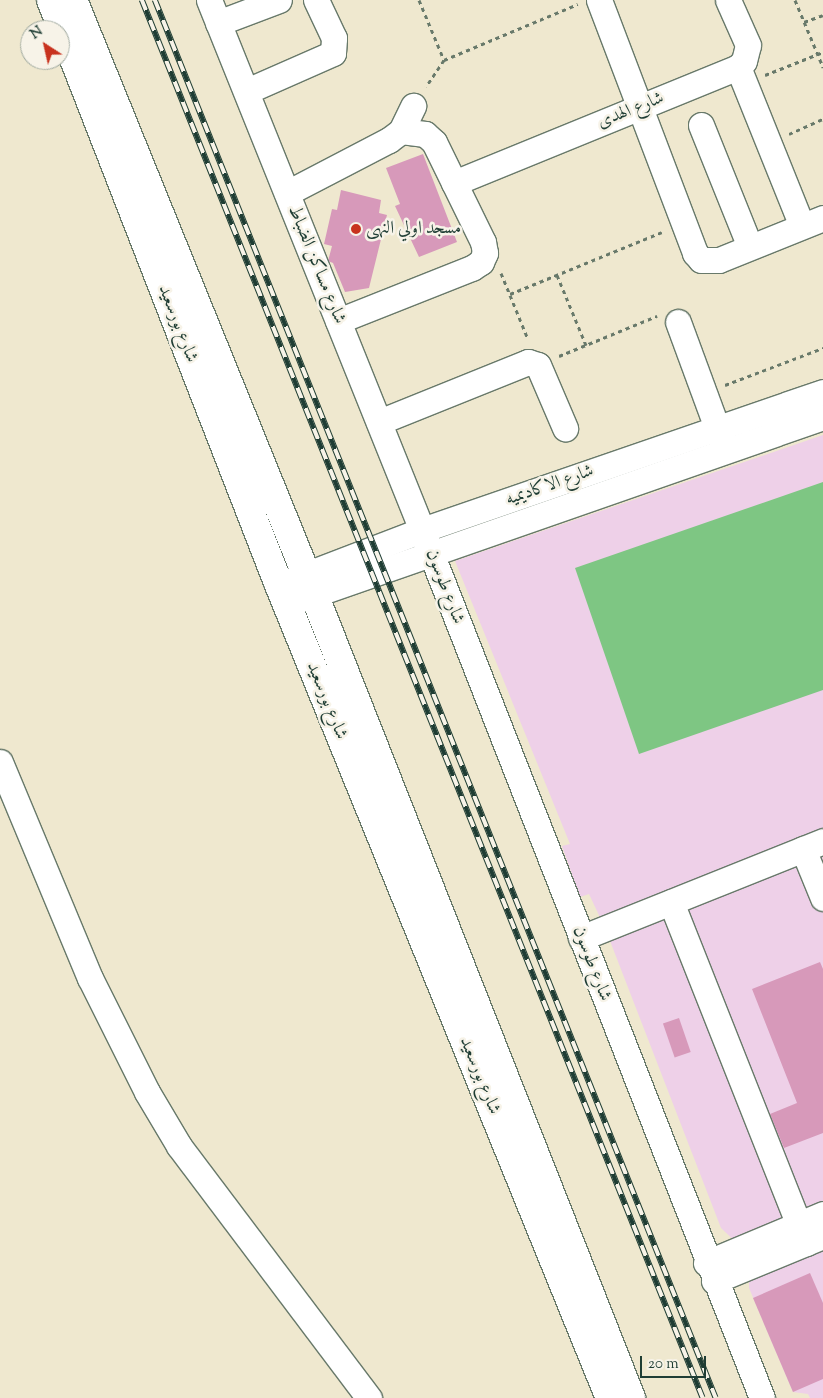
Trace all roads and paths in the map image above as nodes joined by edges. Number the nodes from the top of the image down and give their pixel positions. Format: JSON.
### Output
{"nodes":[{"id":1,"x":51,"y":0,"type":"edge"},
{"id":2,"x":73,"y":0,"type":"edge"},
{"id":3,"x":209,"y":0,"type":"edge"},
{"id":4,"x":279,"y":0,"type":"edge"},
{"id":5,"x":316,"y":0,"type":"edge"},
{"id":6,"x":419,"y":0,"type":"edge"},
{"id":7,"x":588,"y":0,"type":"edge"},
{"id":8,"x":599,"y":0,"type":"edge"},
{"id":9,"x":728,"y":0,"type":"edge"},
{"id":10,"x":795,"y":0,"type":"edge"},
{"id":11,"x":823,"y":14,"type":"edge"},
{"id":12,"x":804,"y":22,"type":"junction"},
{"id":13,"x":218,"y":23,"type":"junction"},
{"id":14,"x":823,"y":52,"type":"edge"},
{"id":15,"x":817,"y":54,"type":"junction"},
{"id":16,"x":444,"y":60,"type":"junction"},
{"id":17,"x":823,"y":67,"type":"edge"},
{"id":18,"x":741,"y":75,"type":"junction"},
{"id":19,"x":247,"y":91,"type":"junction"},
{"id":20,"x":413,"y":106,"type":"joint"},
{"id":21,"x":640,"y":107,"type":"junction"},
{"id":22,"x":823,"y":120,"type":"edge"},
{"id":23,"x":701,"y":125,"type":"dead end"},
{"id":24,"x":401,"y":130,"type":"junction"},
{"id":25,"x":768,"y":143,"type":"junction"},
{"id":26,"x":454,"y":183,"type":"junction"},
{"id":27,"x":287,"y":193,"type":"junction"},
{"id":28,"x":813,"y":222,"type":"edge"},
{"id":29,"x":684,"y":223,"type":"junction"},
{"id":30,"x":750,"y":247,"type":"junction"},
{"id":31,"x":485,"y":253,"type":"junction"},
{"id":32,"x":557,"y":275,"type":"junction"},
{"id":33,"x":510,"y":294,"type":"junction"},
{"id":34,"x":338,"y":321,"type":"junction"},
{"id":35,"x":678,"y":322,"type":"joint"},
{"id":36,"x":586,"y":345,"type":"junction"},
{"id":37,"x":823,"y":348,"type":"edge"},
{"id":38,"x":538,"y":365,"type":"junction"},
{"id":39,"x":823,"y":392,"type":"edge"},
{"id":40,"x":704,"y":393,"type":"junction"},
{"id":41,"x":823,"y":418,"type":"edge"},
{"id":42,"x":379,"y":422,"type":"junction"},
{"id":43,"x":565,"y":428,"type":"dead end"},
{"id":44,"x":721,"y":440,"type":"junction"},
{"id":45,"x":422,"y":530,"type":"junction"},
{"id":46,"x":431,"y":554,"type":"junction"},
{"id":47,"x":310,"y":585,"type":"junction"},
{"id":48,"x":283,"y":594,"type":"junction"},
{"id":49,"x":0,"y":762,"type":"edge"},
{"id":50,"x":813,"y":845,"type":"edge"},
{"id":51,"x":823,"y":898,"type":"edge"},
{"id":52,"x":671,"y":902,"type":"junction"},
{"id":53,"x":580,"y":938,"type":"junction"},
{"id":54,"x":823,"y":1214,"type":"edge"},
{"id":55,"x":809,"y":1235,"type":"edge"},
{"id":56,"x":710,"y":1272,"type":"junction"},
{"id":57,"x":369,"y":1398,"type":"edge"},
{"id":58,"x":610,"y":1398,"type":"edge"},
{"id":59,"x":631,"y":1398,"type":"edge"},
{"id":60,"x":762,"y":1398,"type":"edge"}],
"edges":[{"from":1,"to":48,"type":"main road","name":"شارع بورسعيد"},
{"from":2,"to":47,"type":"main road","name":"شارع بورسعيد"},
{"from":3,"to":13,"type":"street","name":"شارع مساكن الضباط"},
{"from":4,"to":13,"type":"street"},
{"from":5,"to":19,"type":"street"},
{"from":6,"to":16,"type":"path"},
{"from":7,"to":16,"type":"path"},
{"from":8,"to":21,"type":"street"},
{"from":9,"to":18,"type":"street"},
{"from":10,"to":12,"type":"path"},
{"from":11,"to":12,"type":"path"},
{"from":12,"to":15,"type":"path"},
{"from":13,"to":19,"type":"street","name":"شارع مساكن الضباط"},
{"from":14,"to":15,"type":"path"},
{"from":15,"to":17,"type":"path"},
{"from":15,"to":18,"type":"path"},
{"from":16,"to":20,"type":"path"},
{"from":18,"to":21,"type":"street","name":"شارع الهدى"},
{"from":18,"to":25,"type":"street"},
{"from":19,"to":27,"type":"street","name":"شارع مساكن الضباط"},
{"from":20,"to":24,"type":"street"},
{"from":21,"to":26,"type":"street","name":"شارع الهدى"},
{"from":21,"to":29,"type":"street"},
{"from":22,"to":25,"type":"path"},
{"from":23,"to":30,"type":"street"},
{"from":24,"to":26,"type":"street"},
{"from":24,"to":27,"type":"street"},
{"from":25,"to":28,"type":"street"},
{"from":26,"to":31,"type":"street"},
{"from":27,"to":34,"type":"street","name":"شارع مساكن الضباط"},
{"from":28,"to":30,"type":"street"},
{"from":29,"to":30,"type":"street"},
{"from":29,"to":32,"type":"path"},
{"from":31,"to":33,"type":"path"},
{"from":31,"to":34,"type":"street"},
{"from":32,"to":33,"type":"path"},
{"from":32,"to":36,"type":"path"},
{"from":33,"to":38,"type":"path"},
{"from":34,"to":42,"type":"street","name":"شارع مساكن الضباط"},
{"from":35,"to":36,"type":"path"},
{"from":35,"to":40,"type":"street"},
{"from":36,"to":38,"type":"path"},
{"from":37,"to":40,"type":"path"},
{"from":38,"to":42,"type":"street"},
{"from":38,"to":43,"type":"street"},
{"from":39,"to":44,"type":"street","name":"شارع الاكاديميه"},
{"from":40,"to":44,"type":"street"},
{"from":41,"to":44,"type":"street","name":"شارع الاكاديميه"},
{"from":42,"to":45,"type":"street","name":"شارع مساكن الضباط"},
{"from":44,"to":45,"type":"street","name":"شارع الاكاديميه"},
{"from":44,"to":46,"type":"street","name":"شارع الاكاديميه"},
{"from":45,"to":46,"type":"street","name":"شارع طوسون"},
{"from":45,"to":47,"type":"street","name":"شارع الاكاديميه"},
{"from":46,"to":47,"type":"street","name":"شارع الاكاديميه"},
{"from":46,"to":53,"type":"street","name":"شارع طوسون"},
{"from":47,"to":48,"type":"street","name":"شارع الاكاديميه"},
{"from":47,"to":59,"type":"main road","name":"شارع بورسعيد"},
{"from":48,"to":58,"type":"main road","name":"شارع بورسعيد"},
{"from":49,"to":57,"type":"street"},
{"from":50,"to":51,"type":"street"},
{"from":50,"to":52,"type":"street"},
{"from":52,"to":53,"type":"street"},
{"from":52,"to":55,"type":"street"},
{"from":53,"to":56,"type":"street","name":"شارع طوسون"},
{"from":54,"to":55,"type":"street"},
{"from":55,"to":56,"type":"street"},
{"from":56,"to":60,"type":"street","name":"شارع طوسون"}]}
